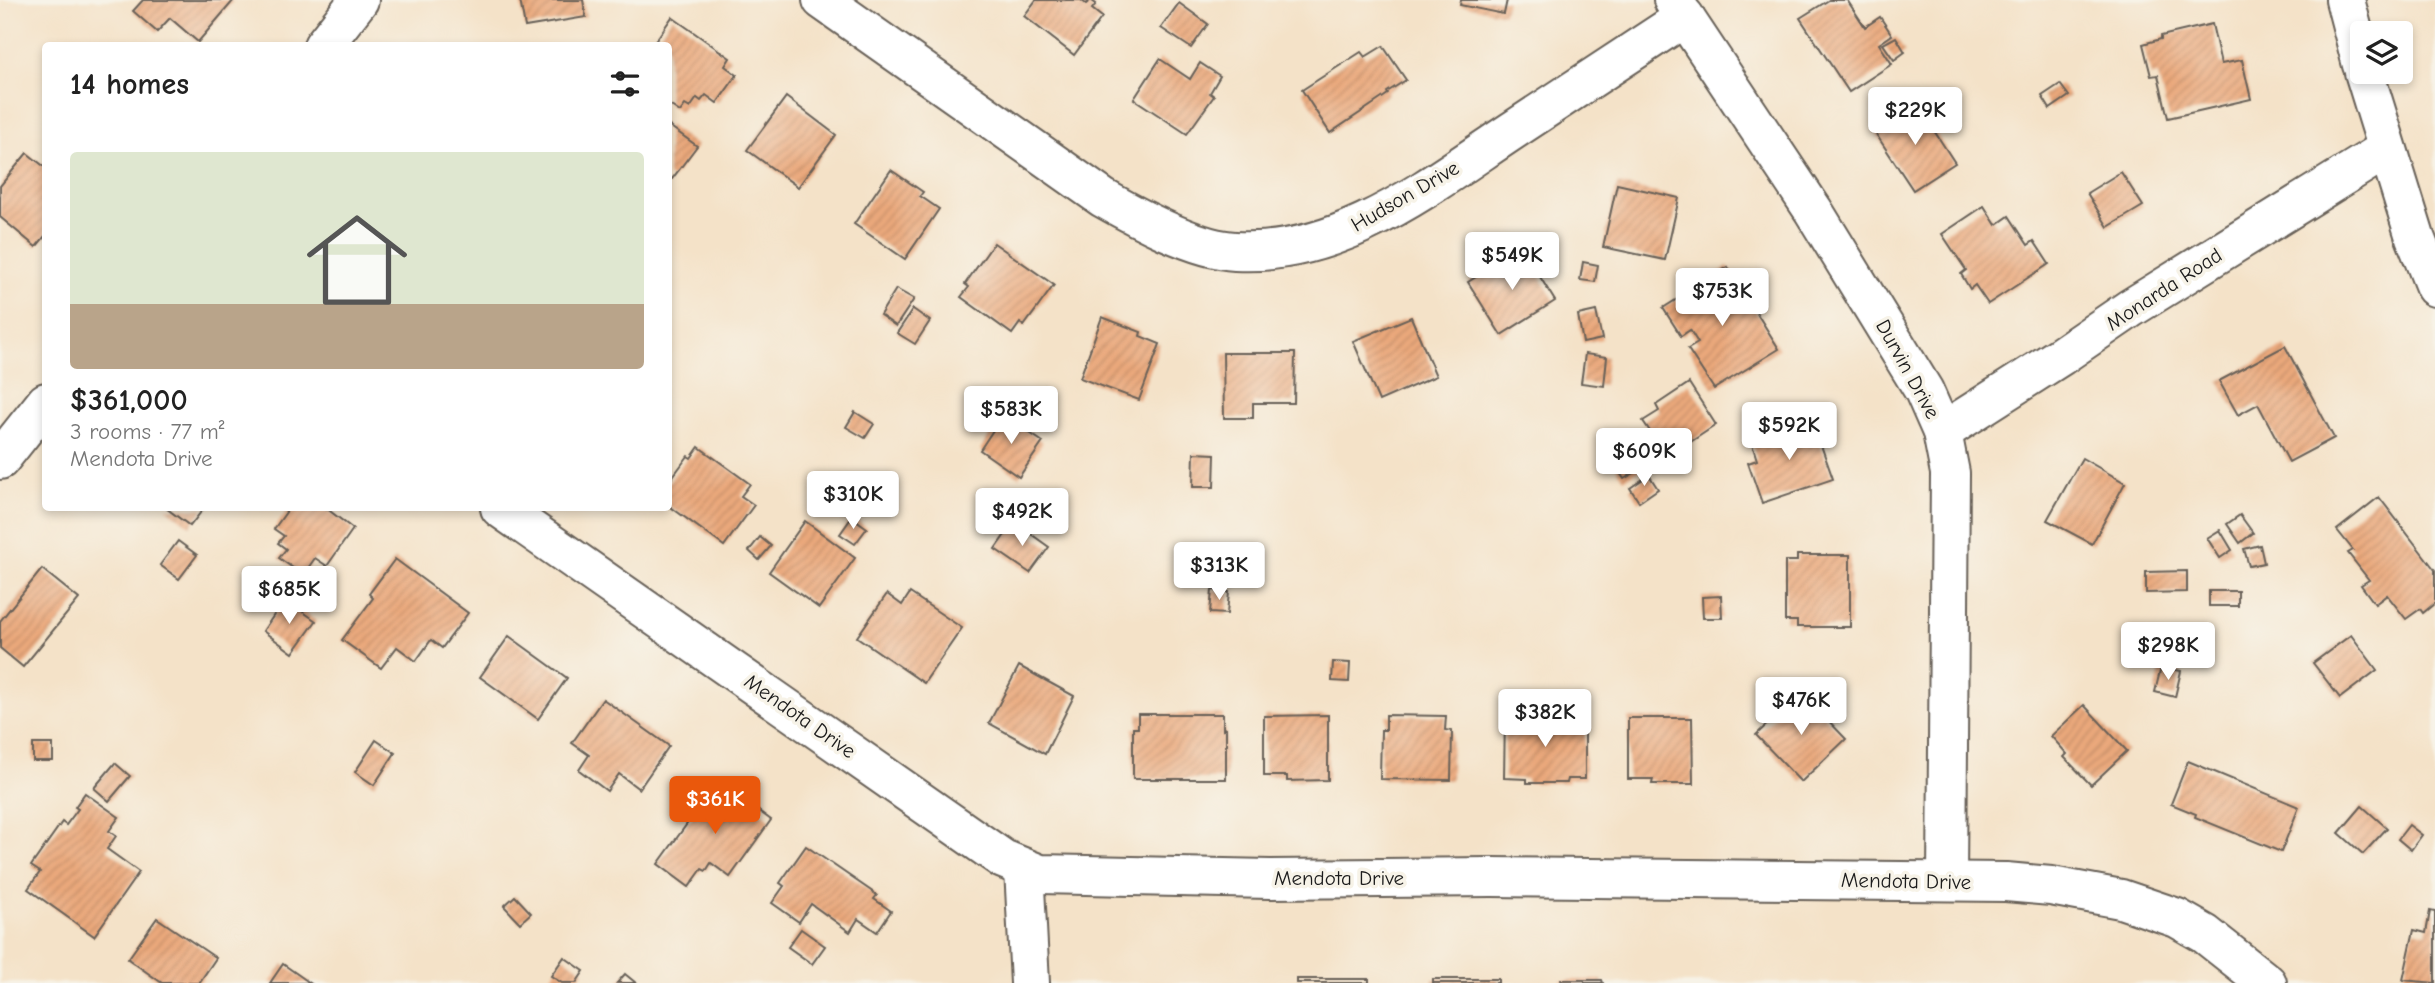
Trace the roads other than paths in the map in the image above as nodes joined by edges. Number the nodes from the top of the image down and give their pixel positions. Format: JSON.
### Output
{"nodes":[{"id":1,"x":359,"y":0,"type":"edge"},
{"id":2,"x":822,"y":0,"type":"edge"},
{"id":3,"x":2345,"y":0,"type":"edge"},
{"id":4,"x":1679,"y":9,"type":"edge"},
{"id":5,"x":2350,"y":21,"type":"edge"},
{"id":6,"x":326,"y":42,"type":"edge"},
{"id":7,"x":2368,"y":84,"type":"edge"},
{"id":8,"x":2387,"y":149,"type":"junction"},
{"id":9,"x":2435,"y":287,"type":"edge"},
{"id":10,"x":42,"y":407,"type":"edge"},
{"id":11,"x":1942,"y":432,"type":"junction"},
{"id":12,"x":0,"y":460,"type":"edge"},
{"id":13,"x":504,"y":511,"type":"edge"},
{"id":14,"x":1024,"y":869,"type":"junction"},
{"id":15,"x":1947,"y":881,"type":"junction"},
{"id":16,"x":1030,"y":983,"type":"edge"},
{"id":17,"x":2267,"y":983,"type":"edge"}],
"edges":[{"from":1,"to":6,"type":"street"},
{"from":2,"to":4,"type":"street","name":"Hudson Drive"},
{"from":3,"to":5,"type":"street"},
{"from":4,"to":11,"type":"street","name":"Durvin Drive"},
{"from":7,"to":8,"type":"street"},
{"from":8,"to":9,"type":"street"},
{"from":8,"to":11,"type":"street","name":"Monarda Road"},
{"from":10,"to":12,"type":"street"},
{"from":11,"to":15,"type":"street","name":"Durvin Drive"},
{"from":13,"to":14,"type":"street","name":"Mendota Drive"},
{"from":14,"to":15,"type":"street","name":"Mendota Drive"},
{"from":14,"to":16,"type":"street"},
{"from":15,"to":17,"type":"street","name":"Mendota Drive"}]}
